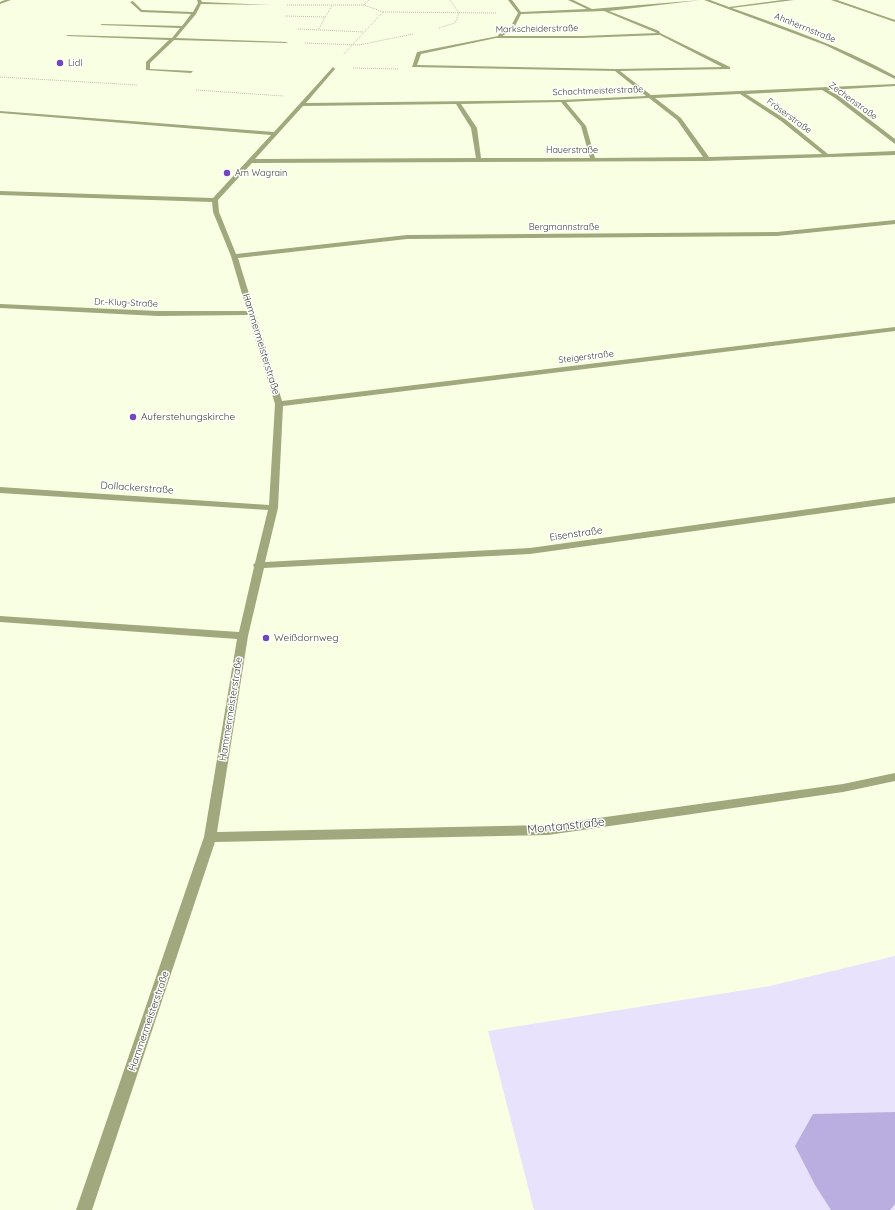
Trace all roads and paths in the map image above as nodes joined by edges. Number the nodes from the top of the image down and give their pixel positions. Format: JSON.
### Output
{"nodes":[{"id":1,"x":9,"y":0,"type":"edge"},
{"id":2,"x":369,"y":0,"type":"edge"},
{"id":3,"x":450,"y":0,"type":"edge"},
{"id":4,"x":510,"y":0,"type":"edge"},
{"id":5,"x":570,"y":0,"type":"edge"},
{"id":6,"x":700,"y":0,"type":"edge"},
{"id":7,"x":706,"y":0,"type":"edge"},
{"id":8,"x":792,"y":0,"type":"edge"},
{"id":9,"x":833,"y":0,"type":"edge"},
{"id":10,"x":132,"y":2,"type":"dead end"},
{"id":11,"x":200,"y":2,"type":"edge"},
{"id":12,"x":0,"y":3,"type":"edge"},
{"id":13,"x":269,"y":5,"type":"joint"},
{"id":14,"x":364,"y":6,"type":"junction"},
{"id":15,"x":727,"y":8,"type":"junction"},
{"id":16,"x":604,"y":10,"type":"junction"},
{"id":17,"x":593,"y":11,"type":"junction"},
{"id":18,"x":383,"y":12,"type":"junction"},
{"id":19,"x":460,"y":12,"type":"junction"},
{"id":20,"x":195,"y":13,"type":"junction"},
{"id":21,"x":520,"y":13,"type":"junction"},
{"id":22,"x":325,"y":17,"type":"dead end"},
{"id":23,"x":895,"y":21,"type":"edge"},
{"id":24,"x":102,"y":25,"type":"dead end"},
{"id":25,"x":184,"y":26,"type":"junction"},
{"id":26,"x":297,"y":29,"type":"dead end"},
{"id":27,"x":319,"y":29,"type":"junction"},
{"id":28,"x":433,"y":30,"type":"dead end"},
{"id":29,"x":364,"y":32,"type":"junction"},
{"id":30,"x":418,"y":33,"type":"dead end"},
{"id":31,"x":662,"y":34,"type":"junction"},
{"id":32,"x":68,"y":36,"type":"dead end"},
{"id":33,"x":496,"y":37,"type":"junction"},
{"id":34,"x":174,"y":38,"type":"junction"},
{"id":35,"x":286,"y":42,"type":"joint"},
{"id":36,"x":350,"y":45,"type":"junction"},
{"id":37,"x":414,"y":66,"type":"junction"},
{"id":38,"x":333,"y":68,"type":"junction"},
{"id":39,"x":616,"y":70,"type":"junction"},
{"id":40,"x":191,"y":72,"type":"dead end"},
{"id":41,"x":895,"y":78,"type":"edge"},
{"id":42,"x":895,"y":85,"type":"edge"},
{"id":43,"x":822,"y":88,"type":"junction"},
{"id":44,"x":740,"y":92,"type":"junction"},
{"id":45,"x":651,"y":97,"type":"junction"},
{"id":46,"x":562,"y":101,"type":"junction"},
{"id":47,"x":457,"y":102,"type":"junction"},
{"id":48,"x":301,"y":105,"type":"junction"},
{"id":49,"x":0,"y":112,"type":"edge"},
{"id":50,"x":275,"y":134,"type":"junction"},
{"id":51,"x":895,"y":142,"type":"edge"},
{"id":52,"x":895,"y":153,"type":"edge"},
{"id":53,"x":827,"y":155,"type":"junction"},
{"id":54,"x":593,"y":159,"type":"junction"},
{"id":55,"x":707,"y":159,"type":"junction"},
{"id":56,"x":249,"y":160,"type":"junction"},
{"id":57,"x":479,"y":160,"type":"junction"},
{"id":58,"x":0,"y":193,"type":"edge"},
{"id":59,"x":215,"y":200,"type":"junction"},
{"id":60,"x":895,"y":222,"type":"edge"},
{"id":61,"x":234,"y":256,"type":"junction"},
{"id":62,"x":0,"y":306,"type":"edge"},
{"id":63,"x":252,"y":312,"type":"junction"},
{"id":64,"x":895,"y":329,"type":"edge"},
{"id":65,"x":279,"y":404,"type":"junction"},
{"id":66,"x":0,"y":490,"type":"edge"},
{"id":67,"x":895,"y":500,"type":"edge"},
{"id":68,"x":273,"y":508,"type":"junction"},
{"id":69,"x":258,"y":565,"type":"junction"},
{"id":70,"x":0,"y":619,"type":"edge"},
{"id":71,"x":243,"y":636,"type":"junction"},
{"id":72,"x":895,"y":777,"type":"edge"},
{"id":73,"x":210,"y":837,"type":"junction"},
{"id":74,"x":84,"y":1210,"type":"edge"}],
"edges":[{"from":1,"to":12,"type":"street"},
{"from":2,"to":14,"type":"path"},
{"from":3,"to":19,"type":"path"},
{"from":4,"to":21,"type":"street"},
{"from":5,"to":17,"type":"street"},
{"from":6,"to":16,"type":"street"},
{"from":7,"to":15,"type":"street","name":"Ahnherrnstraße"},
{"from":8,"to":15,"type":"street"},
{"from":9,"to":23,"type":"street"},
{"from":10,"to":20,"type":"street"},
{"from":11,"to":13,"type":"street"},
{"from":11,"to":20,"type":"street"},
{"from":13,"to":14,"type":"path"},
{"from":14,"to":18,"type":"path"},
{"from":15,"to":41,"type":"street","name":"Ahnherrnstraße"},
{"from":16,"to":17,"type":"street"},
{"from":16,"to":31,"type":"street"},
{"from":17,"to":21,"type":"street"},
{"from":18,"to":19,"type":"path"},
{"from":18,"to":29,"type":"path"},
{"from":19,"to":21,"type":"path"},
{"from":19,"to":28,"type":"path"},
{"from":20,"to":25,"type":"street"},
{"from":21,"to":33,"type":"street"},
{"from":22,"to":27,"type":"path"},
{"from":24,"to":25,"type":"street"},
{"from":25,"to":34,"type":"street"},
{"from":26,"to":27,"type":"path"},
{"from":27,"to":29,"type":"path"},
{"from":29,"to":36,"type":"path"},
{"from":30,"to":36,"type":"path"},
{"from":31,"to":33,"type":"street","name":"Markscheiderstraße"},
{"from":31,"to":39,"type":"street","name":"Markscheiderstraße"},
{"from":32,"to":34,"type":"street"},
{"from":33,"to":37,"type":"street","name":"Markscheiderstraße"},
{"from":34,"to":35,"type":"street"},
{"from":34,"to":40,"type":"street"},
{"from":35,"to":36,"type":"path"},
{"from":36,"to":38,"type":"path"},
{"from":37,"to":38,"type":"path"},
{"from":37,"to":39,"type":"street","name":"Markscheiderstraße"},
{"from":38,"to":48,"type":"street"},
{"from":39,"to":45,"type":"street"},
{"from":42,"to":43,"type":"street","name":"Schachtmeisterstraße"},
{"from":43,"to":44,"type":"street","name":"Schachtmeisterstraße"},
{"from":43,"to":51,"type":"street","name":"Zechenstraße"},
{"from":44,"to":45,"type":"street","name":"Schachtmeisterstraße"},
{"from":44,"to":53,"type":"street","name":"Fräserstraße"},
{"from":45,"to":46,"type":"street","name":"Schachtmeisterstraße"},
{"from":45,"to":55,"type":"street"},
{"from":46,"to":47,"type":"street","name":"Schachtmeisterstraße"},
{"from":46,"to":54,"type":"street"},
{"from":47,"to":48,"type":"street","name":"Schachtmeisterstraße"},
{"from":47,"to":57,"type":"street"},
{"from":48,"to":50,"type":"street"},
{"from":49,"to":50,"type":"street"},
{"from":50,"to":56,"type":"street"},
{"from":52,"to":53,"type":"street","name":"Hauerstraße"},
{"from":53,"to":55,"type":"street","name":"Hauerstraße"},
{"from":54,"to":55,"type":"street","name":"Hauerstraße"},
{"from":54,"to":57,"type":"street","name":"Hauerstraße"},
{"from":56,"to":57,"type":"street","name":"Hauerstraße"},
{"from":56,"to":59,"type":"street"},
{"from":58,"to":59,"type":"street"},
{"from":59,"to":61,"type":"street","name":"Hammermeisterstraße"},
{"from":60,"to":61,"type":"street","name":"Bergmannstraße"},
{"from":61,"to":63,"type":"street","name":"Hammermeisterstraße"},
{"from":62,"to":63,"type":"street","name":"Dr.-Klug-Straße"},
{"from":63,"to":65,"type":"street","name":"Hammermeisterstraße"},
{"from":64,"to":65,"type":"street","name":"Steigerstraße"},
{"from":65,"to":68,"type":"street","name":"Hammermeisterstraße"},
{"from":66,"to":68,"type":"street","name":"Dollackerstraße"},
{"from":67,"to":69,"type":"street","name":"Eisenstraße"},
{"from":68,"to":69,"type":"street","name":"Hammermeisterstraße"},
{"from":69,"to":71,"type":"street","name":"Hammermeisterstraße"},
{"from":70,"to":71,"type":"street"},
{"from":71,"to":73,"type":"street","name":"Hammermeisterstraße"},
{"from":72,"to":73,"type":"street","name":"Montanstraße"},
{"from":73,"to":74,"type":"street","name":"Hammermeisterstraße"}]}
